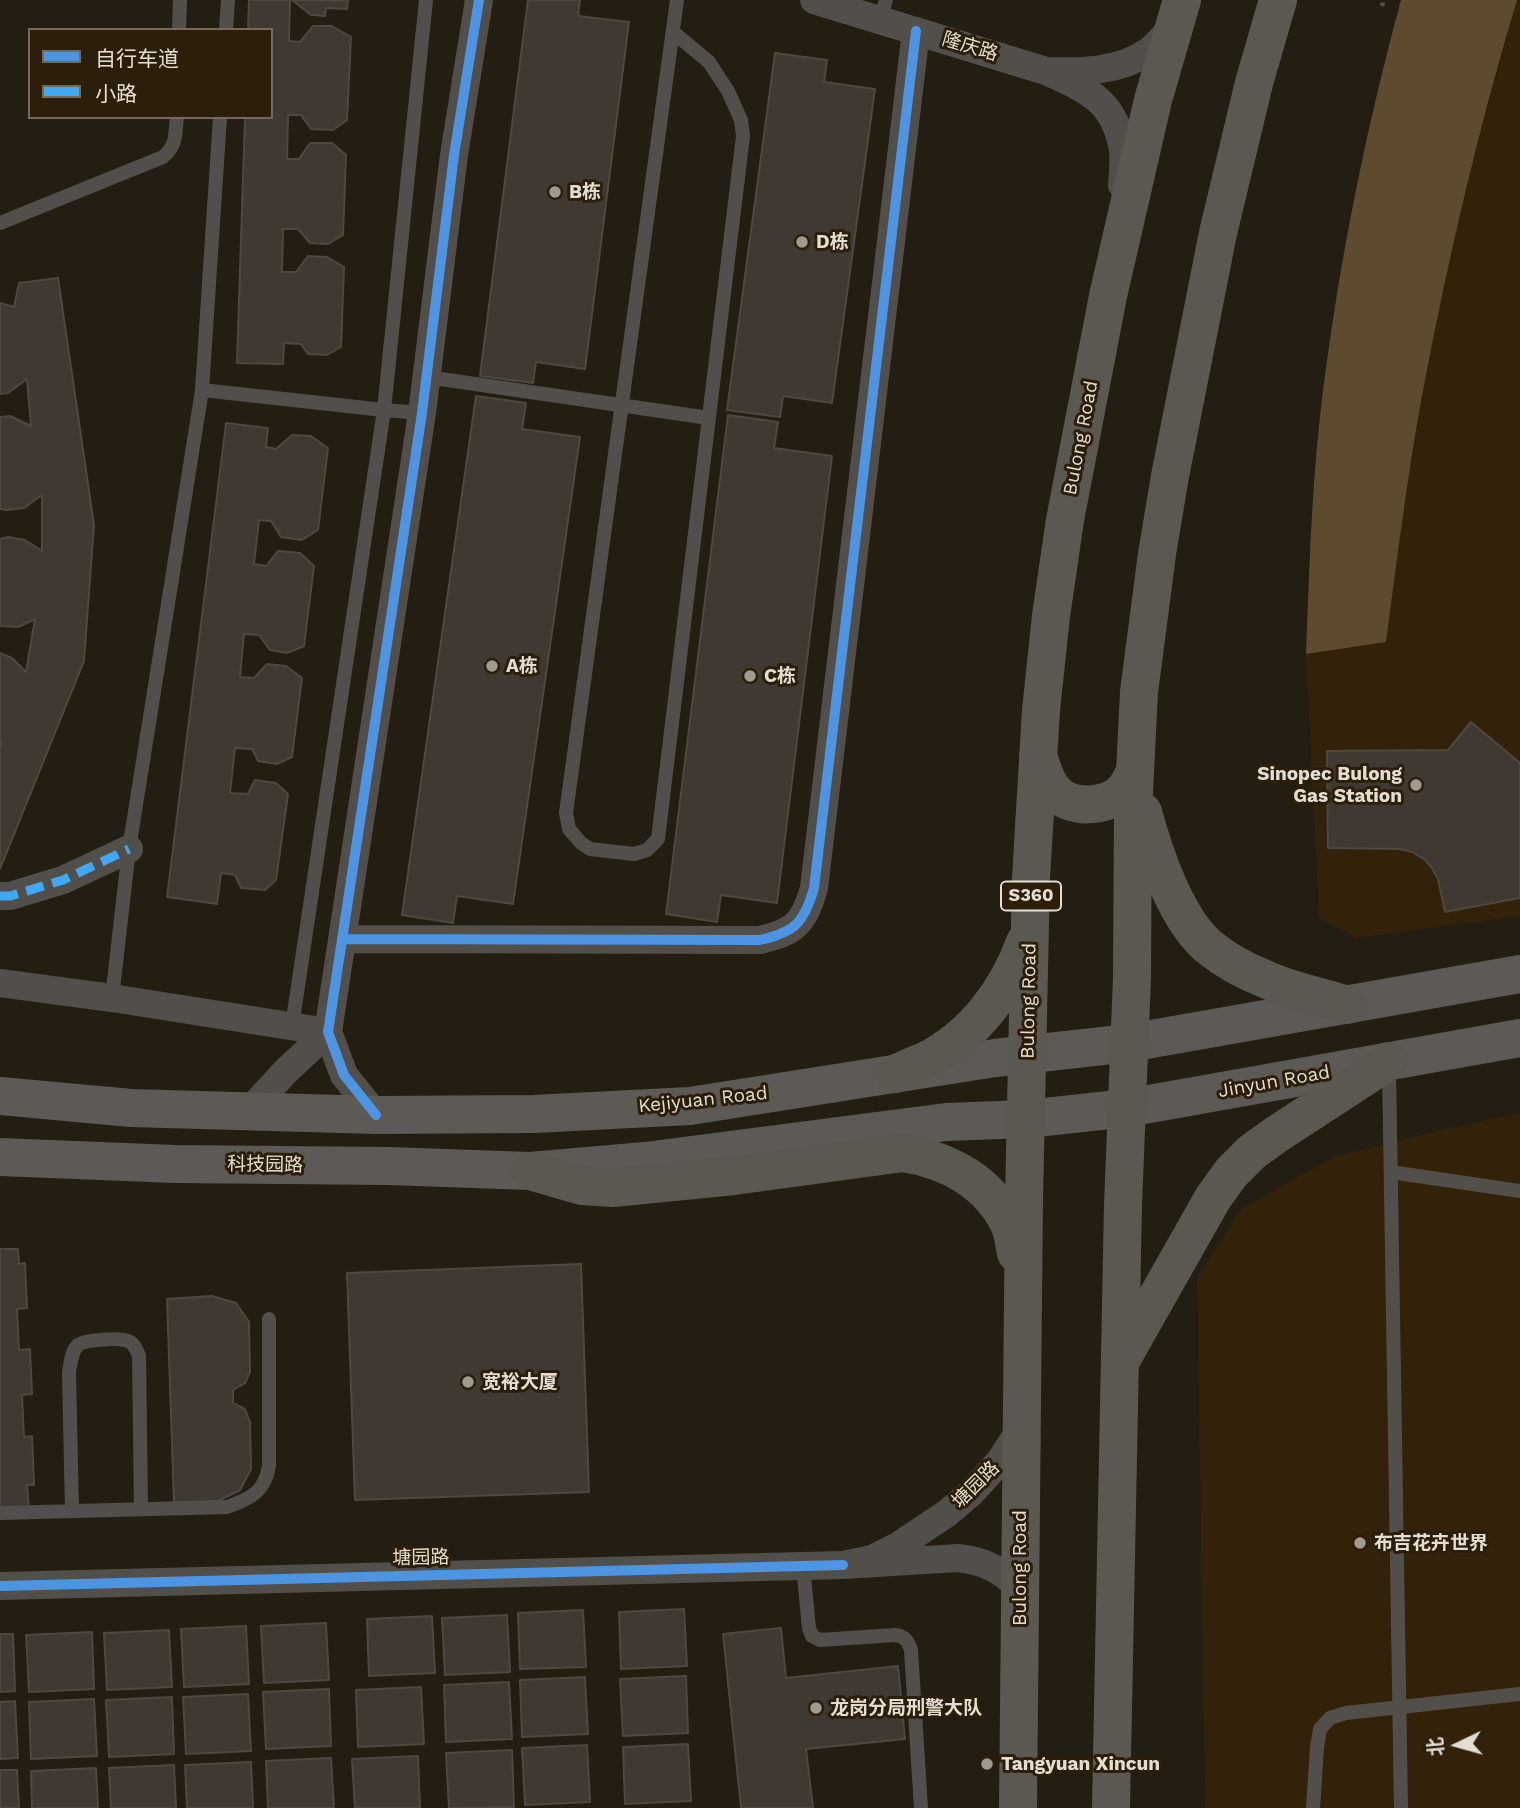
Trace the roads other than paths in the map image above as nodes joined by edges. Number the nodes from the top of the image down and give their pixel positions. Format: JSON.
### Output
{"nodes":[{"id":1,"x":180,"y":0,"type":"edge"},
{"id":2,"x":228,"y":0,"type":"edge"},
{"id":3,"x":426,"y":0,"type":"edge"},
{"id":4,"x":479,"y":0,"type":"edge"},
{"id":5,"x":677,"y":0,"type":"edge"},
{"id":6,"x":814,"y":0,"type":"edge"},
{"id":7,"x":1278,"y":0,"type":"edge"},
{"id":8,"x":1180,"y":9,"type":"edge"},
{"id":9,"x":883,"y":10,"type":"edge"},
{"id":10,"x":179,"y":28,"type":"edge"},
{"id":11,"x":226,"y":28,"type":"edge"},
{"id":12,"x":916,"y":31,"type":"junction"},
{"id":13,"x":673,"y":32,"type":"junction"},
{"id":14,"x":1046,"y":71,"type":"junction"},
{"id":15,"x":177,"y":119,"type":"edge"},
{"id":16,"x":220,"y":119,"type":"edge"},
{"id":17,"x":0,"y":223,"type":"edge"},
{"id":18,"x":1121,"y":240,"type":"junction"},
{"id":19,"x":427,"y":377,"type":"junction"},
{"id":20,"x":202,"y":390,"type":"junction"},
{"id":21,"x":623,"y":405,"type":"junction"},
{"id":22,"x":384,"y":410,"type":"junction"},
{"id":23,"x":422,"y":413,"type":"junction"},
{"id":24,"x":709,"y":418,"type":"junction"},
{"id":25,"x":1038,"y":755,"type":"junction"},
{"id":26,"x":1135,"y":762,"type":"junction"},
{"id":27,"x":129,"y":849,"type":"junction"},
{"id":28,"x":0,"y":896,"type":"edge"},
{"id":29,"x":1030,"y":927,"type":"junction"},
{"id":30,"x":342,"y":939,"type":"junction"},
{"id":31,"x":1520,"y":974,"type":"edge"},
{"id":32,"x":0,"y":983,"type":"edge"},
{"id":33,"x":112,"y":998,"type":"junction"},
{"id":34,"x":1347,"y":1004,"type":"junction"},
{"id":35,"x":292,"y":1026,"type":"junction"},
{"id":36,"x":328,"y":1032,"type":"junction"},
{"id":37,"x":1520,"y":1038,"type":"edge"},
{"id":38,"x":1129,"y":1043,"type":"junction"},
{"id":39,"x":1027,"y":1054,"type":"junction"},
{"id":40,"x":1389,"y":1061,"type":"junction"},
{"id":41,"x":895,"y":1073,"type":"junction"},
{"id":42,"x":0,"y":1096,"type":"edge"},
{"id":43,"x":1126,"y":1108,"type":"junction"},
{"id":44,"x":250,"y":1111,"type":"junction"},
{"id":45,"x":376,"y":1115,"type":"junction"},
{"id":46,"x":1027,"y":1119,"type":"junction"},
{"id":47,"x":0,"y":1157,"type":"edge"},
{"id":48,"x":530,"y":1171,"type":"junction"},
{"id":49,"x":1391,"y":1172,"type":"junction"},
{"id":50,"x":1520,"y":1191,"type":"edge"},
{"id":51,"x":1023,"y":1286,"type":"junction"},
{"id":52,"x":269,"y":1319,"type":"dead end"},
{"id":53,"x":1120,"y":1362,"type":"junction"},
{"id":54,"x":1021,"y":1427,"type":"junction"},
{"id":55,"x":141,"y":1509,"type":"junction"},
{"id":56,"x":72,"y":1511,"type":"junction"},
{"id":57,"x":0,"y":1513,"type":"edge"},
{"id":58,"x":843,"y":1565,"type":"junction"},
{"id":59,"x":803,"y":1566,"type":"junction"},
{"id":60,"x":0,"y":1586,"type":"edge"},
{"id":61,"x":1020,"y":1588,"type":"junction"},
{"id":62,"x":1520,"y":1694,"type":"edge"},
{"id":63,"x":1399,"y":1708,"type":"junction"},
{"id":64,"x":921,"y":1808,"type":"edge"},
{"id":65,"x":1018,"y":1808,"type":"edge"},
{"id":66,"x":1111,"y":1808,"type":"edge"},
{"id":67,"x":1313,"y":1808,"type":"edge"},
{"id":68,"x":1401,"y":1808,"type":"edge"}],
"edges":[{"from":1,"to":10,"type":"lane"},
{"from":2,"to":11,"type":"lane"},
{"from":3,"to":22,"type":"lane"},
{"from":4,"to":19,"type":"street"},
{"from":5,"to":13,"type":"lane"},
{"from":6,"to":9,"type":"street","name":"隆庆路"},
{"from":7,"to":26,"type":"main road"},
{"from":8,"to":14,"type":"street","name":"隆庆路"},
{"from":8,"to":18,"type":"main road","name":"Bulong Road","number":"S360"},
{"from":9,"to":12,"type":"street","name":"隆庆路"},
{"from":12,"to":14,"type":"street","name":"隆庆路"},
{"from":12,"to":30,"type":"street"},
{"from":13,"to":21,"type":"lane"},
{"from":13,"to":24,"type":"lane"},
{"from":14,"to":18,"type":"street","name":"隆庆路"},
{"from":15,"to":17,"type":"lane"},
{"from":16,"to":20,"type":"lane"},
{"from":18,"to":25,"type":"main road","name":"Bulong Road","number":"S360"},
{"from":19,"to":21,"type":"lane"},
{"from":19,"to":23,"type":"street"},
{"from":20,"to":22,"type":"lane"},
{"from":20,"to":27,"type":"lane"},
{"from":21,"to":24,"type":"lane"},
{"from":21,"to":24,"type":"lane"},
{"from":22,"to":23,"type":"lane"},
{"from":22,"to":35,"type":"lane"},
{"from":23,"to":30,"type":"street"},
{"from":25,"to":26,"type":"main road"},
{"from":25,"to":29,"type":"main road","name":"Bulong Road","number":"S360"},
{"from":26,"to":34,"type":"main road"},
{"from":26,"to":38,"type":"main road"},
{"from":27,"to":28,"type":"street"},
{"from":27,"to":33,"type":"lane"},
{"from":29,"to":39,"type":"main road","name":"Bulong Road","number":"S360"},
{"from":29,"to":41,"type":"main road"},
{"from":30,"to":36,"type":"street"},
{"from":31,"to":34,"type":"main road"},
{"from":32,"to":33,"type":"street"},
{"from":33,"to":35,"type":"street"},
{"from":34,"to":38,"type":"main road"},
{"from":35,"to":36,"type":"street"},
{"from":36,"to":44,"type":"street"},
{"from":36,"to":45,"type":"street"},
{"from":37,"to":40,"type":"main road","name":"Jinyun Road"},
{"from":38,"to":39,"type":"main road"},
{"from":38,"to":43,"type":"main road"},
{"from":39,"to":41,"type":"main road","name":"Kejiyuan Road"},
{"from":39,"to":46,"type":"main road","name":"Bulong Road","number":"S360"},
{"from":40,"to":43,"type":"main road","name":"Jinyun Road"},
{"from":40,"to":49,"type":"lane"},
{"from":40,"to":53,"type":"main road"},
{"from":41,"to":45,"type":"main road","name":"Kejiyuan Road"},
{"from":42,"to":44,"type":"main road"},
{"from":43,"to":46,"type":"main road","name":"Jinyun Road"},
{"from":43,"to":53,"type":"main road"},
{"from":44,"to":45,"type":"main road"},
{"from":46,"to":48,"type":"main road"},
{"from":46,"to":51,"type":"main road","name":"Bulong Road","number":"S360"},
{"from":47,"to":48,"type":"main road","name":"科技园路"},
{"from":48,"to":51,"type":"main road"},
{"from":49,"to":50,"type":"lane"},
{"from":49,"to":63,"type":"lane"},
{"from":51,"to":54,"type":"main road","name":"Bulong Road","number":"S360"},
{"from":52,"to":55,"type":"lane"},
{"from":53,"to":66,"type":"main road"},
{"from":54,"to":58,"type":"street","name":"塘园路"},
{"from":54,"to":61,"type":"main road","name":"Bulong Road","number":"S360"},
{"from":55,"to":56,"type":"lane"},
{"from":55,"to":56,"type":"lane"},
{"from":56,"to":57,"type":"lane"},
{"from":58,"to":59,"type":"street","name":"塘园路"},
{"from":58,"to":61,"type":"street","name":"塘园路"},
{"from":59,"to":60,"type":"street","name":"塘园路"},
{"from":59,"to":64,"type":"lane"},
{"from":61,"to":65,"type":"main road","name":"Bulong Road","number":"S360"},
{"from":62,"to":63,"type":"lane"},
{"from":63,"to":67,"type":"lane"},
{"from":63,"to":68,"type":"lane"}]}
